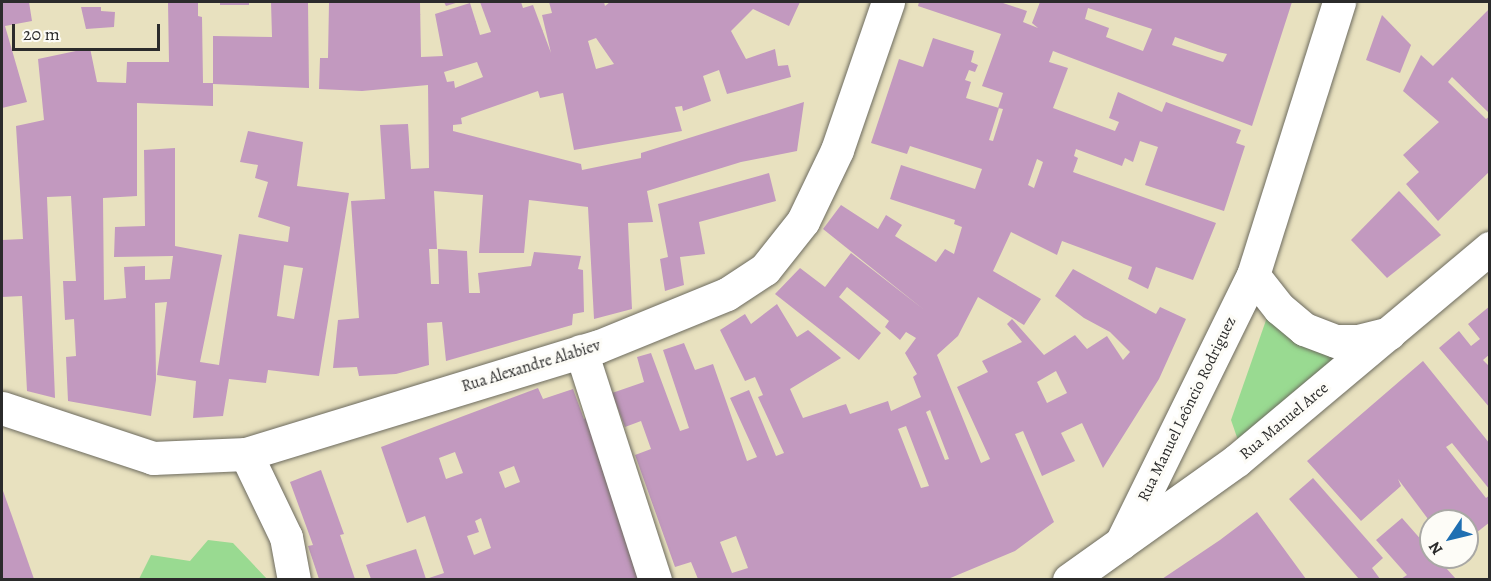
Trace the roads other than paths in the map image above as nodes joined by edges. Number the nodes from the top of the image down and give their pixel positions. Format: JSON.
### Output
{"nodes":[{"id":1,"x":888,"y":2,"type":"edge"},
{"id":2,"x":1340,"y":2,"type":"edge"},
{"id":3,"x":1490,"y":248,"type":"edge"},
{"id":4,"x":1253,"y":275,"type":"junction"},
{"id":5,"x":1390,"y":332,"type":"junction"},
{"id":6,"x":581,"y":351,"type":"junction"},
{"id":7,"x":2,"y":408,"type":"edge"},
{"id":8,"x":246,"y":454,"type":"junction"},
{"id":9,"x":1121,"y":543,"type":"junction"},
{"id":10,"x":294,"y":579,"type":"edge"},
{"id":11,"x":655,"y":579,"type":"edge"},
{"id":12,"x":1069,"y":579,"type":"edge"}],
"edges":[{"from":1,"to":6,"type":"street","name":"Rua Alexandre Alabiev"},
{"from":2,"to":4,"type":"street","name":"Rua Manuel Leôncio Rodriguez"},
{"from":3,"to":5,"type":"street","name":"Rua Manuel Arce"},
{"from":4,"to":5,"type":"street"},
{"from":4,"to":9,"type":"street","name":"Rua Manuel Leôncio Rodriguez"},
{"from":5,"to":9,"type":"street","name":"Rua Manuel Arce"},
{"from":6,"to":8,"type":"street","name":"Rua Alexandre Alabiev"},
{"from":6,"to":11,"type":"street"},
{"from":7,"to":8,"type":"street","name":"Rua Alexandre Alabiev"},
{"from":8,"to":10,"type":"street"},
{"from":9,"to":12,"type":"street","name":"Rua Manuel Arce"}]}
